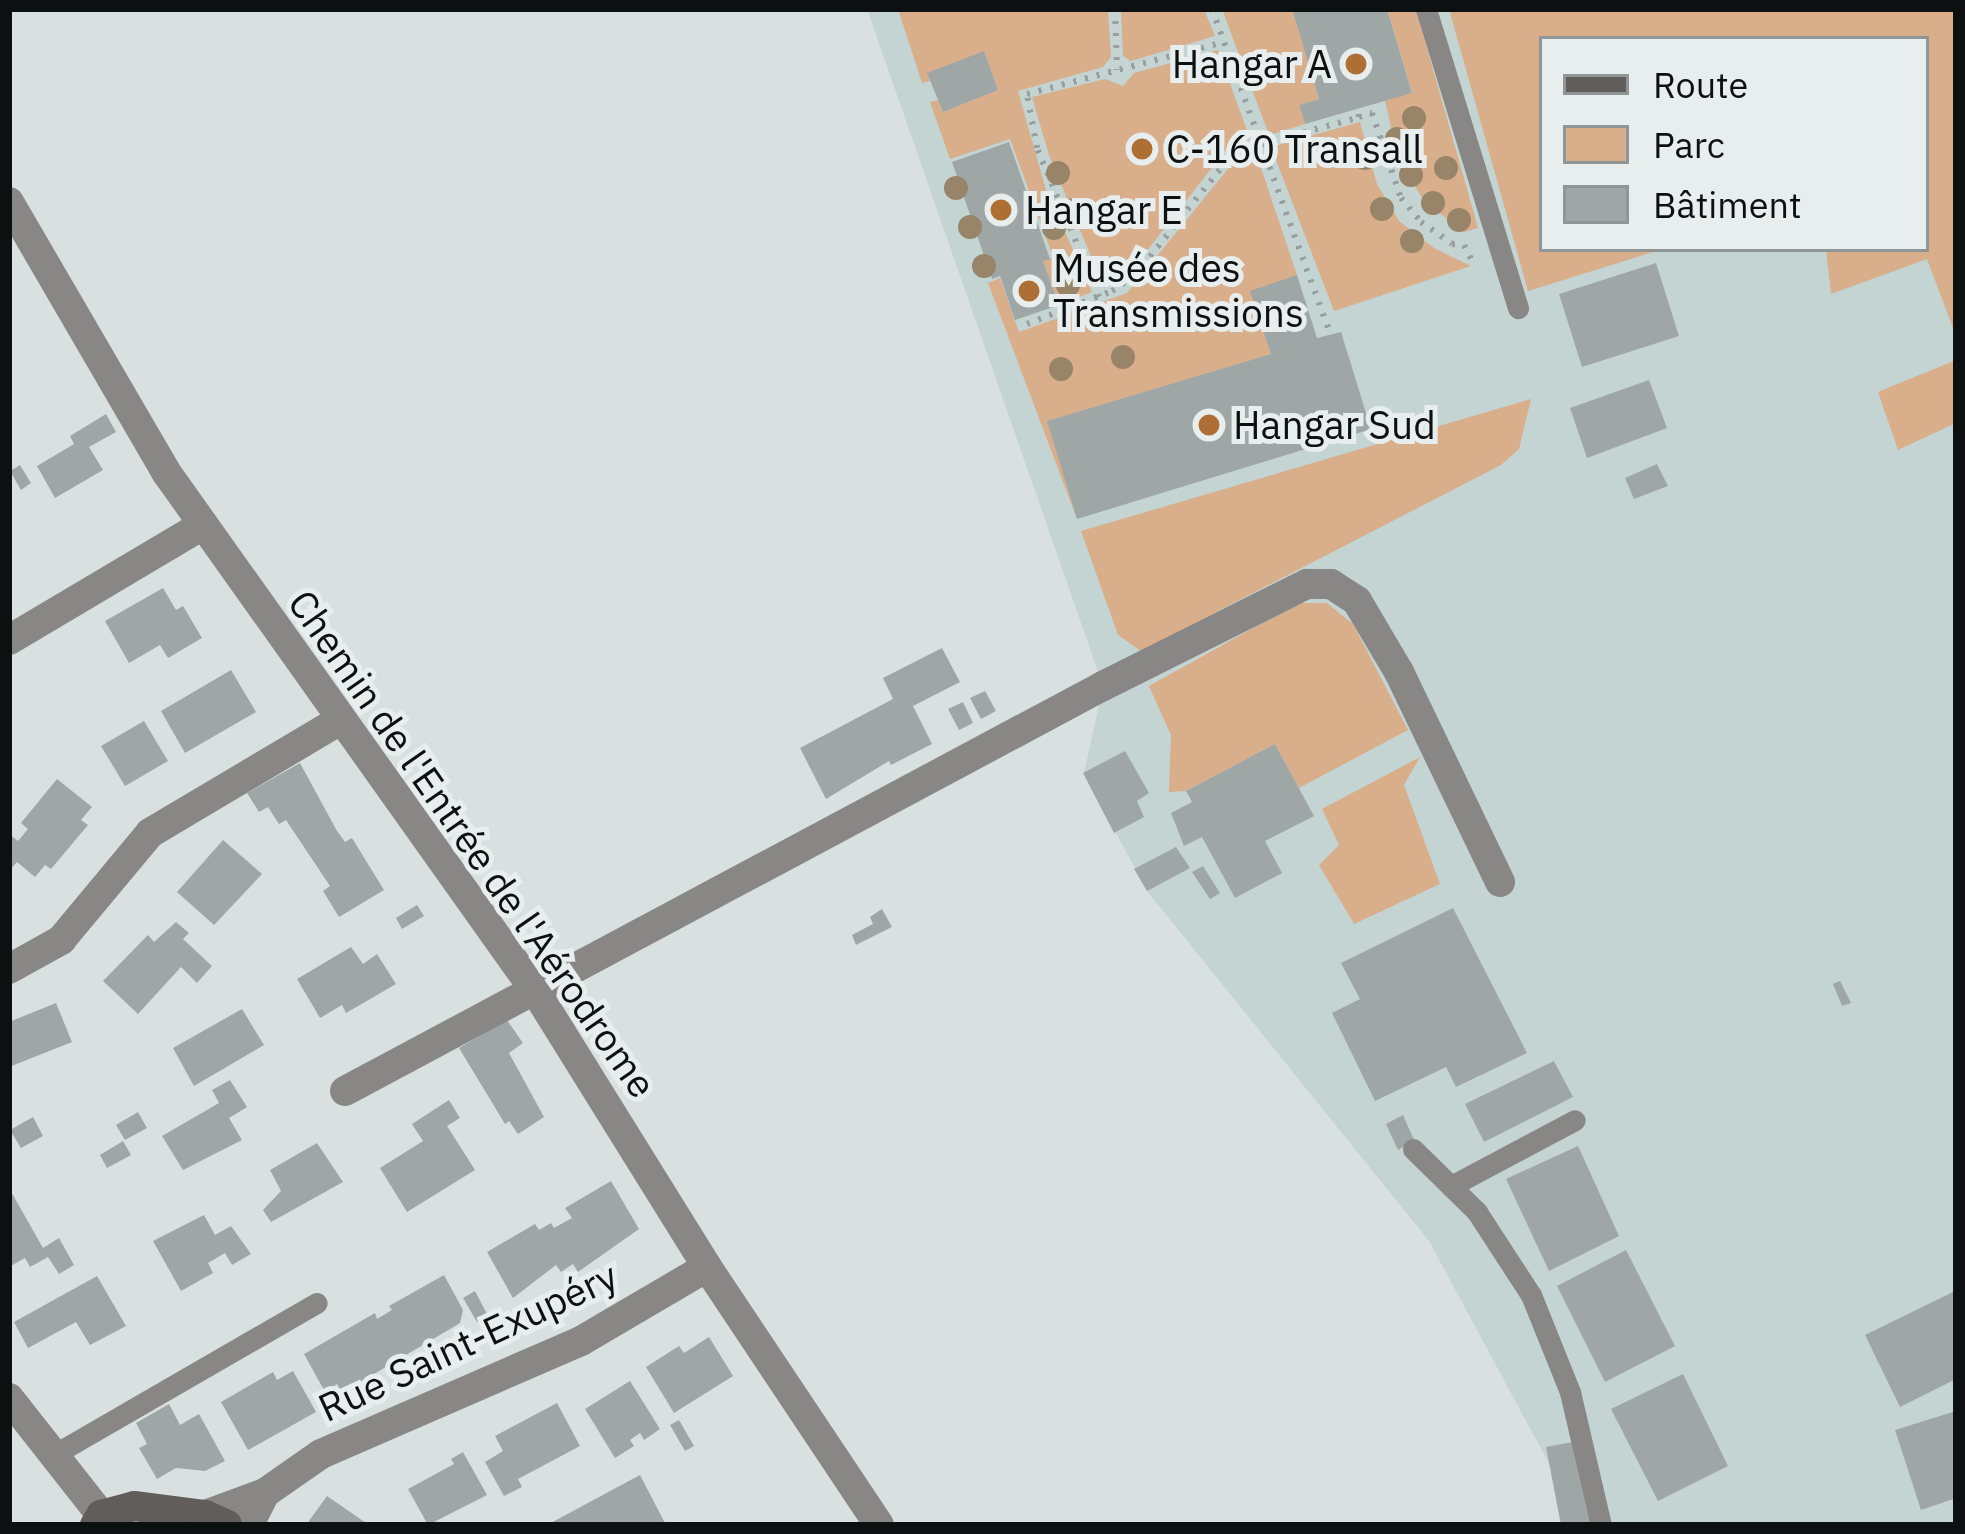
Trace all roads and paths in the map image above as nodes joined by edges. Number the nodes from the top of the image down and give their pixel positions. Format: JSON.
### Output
{"nodes":[{"id":1,"x":1114,"y":9,"type":"edge"},
{"id":2,"x":1212,"y":9,"type":"edge"},
{"id":3,"x":1426,"y":9,"type":"edge"},
{"id":4,"x":1224,"y":42,"type":"junction"},
{"id":5,"x":1117,"y":70,"type":"junction"},
{"id":6,"x":1262,"y":145,"type":"junction"},
{"id":7,"x":9,"y":202,"type":"edge"},
{"id":8,"x":1480,"y":283,"type":"dead end"},
{"id":9,"x":1099,"y":297,"type":"junction"},
{"id":10,"x":1518,"y":308,"type":"dead end"},
{"id":11,"x":1027,"y":324,"type":"dead end"},
{"id":12,"x":1330,"y":334,"type":"dead end"},
{"id":13,"x":203,"y":526,"type":"junction"},
{"id":14,"x":9,"y":640,"type":"edge"},
{"id":15,"x":340,"y":720,"type":"junction"},
{"id":16,"x":1501,"y":882,"type":"dead end"},
{"id":17,"x":9,"y":969,"type":"edge"},
{"id":18,"x":536,"y":992,"type":"junction"},
{"id":19,"x":345,"y":1091,"type":"dead end"},
{"id":20,"x":1575,"y":1120,"type":"dead end"},
{"id":21,"x":1413,"y":1149,"type":"dead end"},
{"id":22,"x":1451,"y":1186,"type":"junction"},
{"id":23,"x":707,"y":1267,"type":"junction"},
{"id":24,"x":317,"y":1303,"type":"dead end"},
{"id":25,"x":9,"y":1398,"type":"edge"},
{"id":26,"x":55,"y":1454,"type":"junction"},
{"id":27,"x":265,"y":1493,"type":"junction"},
{"id":28,"x":98,"y":1520,"type":"edge"},
{"id":29,"x":216,"y":1520,"type":"edge"},
{"id":30,"x":249,"y":1525,"type":"edge"},
{"id":31,"x":879,"y":1525,"type":"edge"},
{"id":32,"x":1600,"y":1525,"type":"edge"}],
"edges":[{"from":1,"to":5,"type":"path"},
{"from":2,"to":4,"type":"path"},
{"from":3,"to":10,"type":"lane"},
{"from":4,"to":5,"type":"path"},
{"from":4,"to":6,"type":"path"},
{"from":5,"to":9,"type":"path"},
{"from":6,"to":8,"type":"path"},
{"from":6,"to":9,"type":"path"},
{"from":6,"to":12,"type":"path"},
{"from":7,"to":13,"type":"street","name":"Chemin de l'Entrée de l'Aérodrome"},
{"from":9,"to":11,"type":"path"},
{"from":13,"to":14,"type":"street"},
{"from":13,"to":15,"type":"street","name":"Chemin de l'Entrée de l'Aérodrome"},
{"from":15,"to":17,"type":"street"},
{"from":15,"to":18,"type":"street","name":"Chemin de l'Entrée de l'Aérodrome"},
{"from":16,"to":18,"type":"street"},
{"from":18,"to":19,"type":"street"},
{"from":18,"to":23,"type":"street","name":"Chemin de l'Entrée de l'Aérodrome"},
{"from":20,"to":22,"type":"lane"},
{"from":21,"to":22,"type":"lane"},
{"from":22,"to":32,"type":"lane"},
{"from":23,"to":27,"type":"street","name":"Rue Saint-Exupéry"},
{"from":23,"to":31,"type":"street","name":"Chemin de l'Entrée de l'Aérodrome"},
{"from":24,"to":26,"type":"lane"},
{"from":25,"to":26,"type":"street"},
{"from":26,"to":28,"type":"street"},
{"from":27,"to":29,"type":"street"},
{"from":27,"to":30,"type":"street"},
{"from":28,"to":29,"type":"street"}]}
